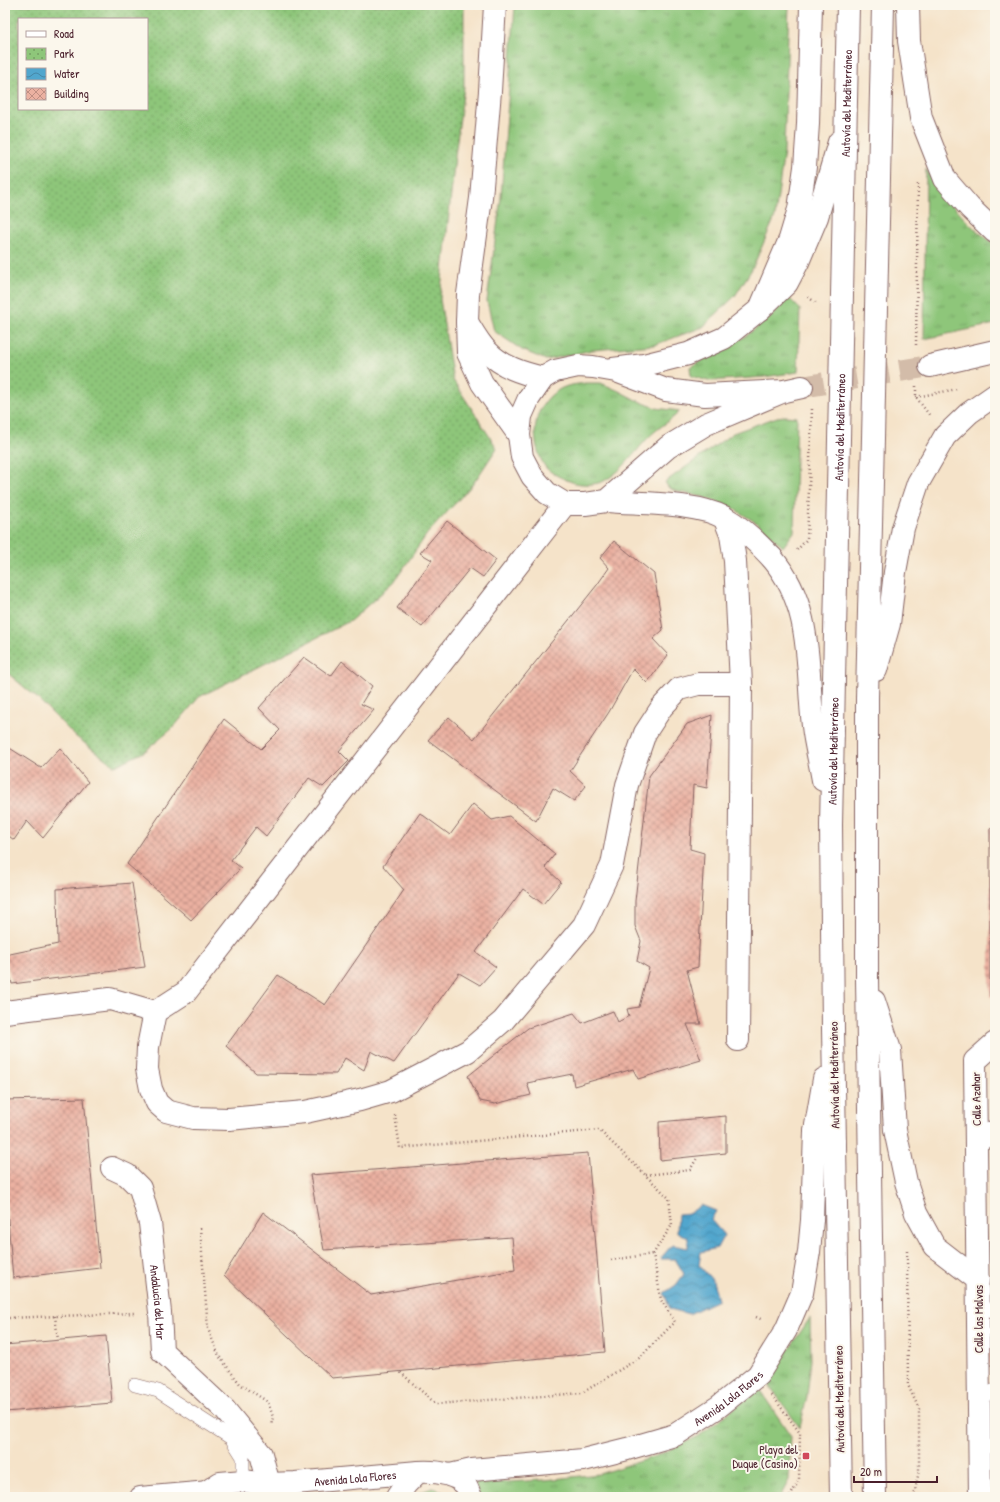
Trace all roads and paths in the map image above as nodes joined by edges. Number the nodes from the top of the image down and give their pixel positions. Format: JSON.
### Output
{"nodes":[{"id":1,"x":495,"y":5,"type":"edge"},
{"id":2,"x":811,"y":5,"type":"edge"},
{"id":3,"x":848,"y":5,"type":"edge"},
{"id":4,"x":883,"y":5,"type":"edge"},
{"id":5,"x":908,"y":5,"type":"edge"},
{"id":6,"x":847,"y":116,"type":"junction"},
{"id":7,"x":934,"y":151,"type":"junction"},
{"id":8,"x":995,"y":232,"type":"edge"},
{"id":9,"x":787,"y":283,"type":"junction"},
{"id":10,"x":760,"y":309,"type":"junction"},
{"id":11,"x":815,"y":310,"type":"dead end"},
{"id":12,"x":467,"y":322,"type":"junction"},
{"id":13,"x":916,"y":349,"type":"dead end"},
{"id":14,"x":995,"y":351,"type":"edge"},
{"id":15,"x":606,"y":370,"type":"junction"},
{"id":16,"x":923,"y":373,"type":"joint"},
{"id":17,"x":543,"y":378,"type":"junction"},
{"id":18,"x":799,"y":394,"type":"junction"},
{"id":19,"x":995,"y":395,"type":"edge"},
{"id":20,"x":519,"y":436,"type":"junction"},
{"id":21,"x":945,"y":436,"type":"junction"},
{"id":22,"x":606,"y":501,"type":"junction"},
{"id":23,"x":565,"y":504,"type":"junction"},
{"id":24,"x":724,"y":517,"type":"junction"},
{"id":25,"x":776,"y":563,"type":"junction"},
{"id":26,"x":736,"y":591,"type":"junction"},
{"id":27,"x":741,"y":684,"type":"junction"},
{"id":28,"x":867,"y":698,"type":"junction"},
{"id":29,"x":832,"y":825,"type":"junction"},
{"id":30,"x":867,"y":979,"type":"junction"},
{"id":31,"x":5,"y":1012,"type":"edge"},
{"id":32,"x":155,"y":1012,"type":"junction"},
{"id":33,"x":833,"y":1028,"type":"junction"},
{"id":34,"x":738,"y":1040,"type":"dead end"},
{"id":35,"x":995,"y":1043,"type":"edge"},
{"id":36,"x":391,"y":1091,"type":"junction"},
{"id":37,"x":995,"y":1131,"type":"edge"},
{"id":38,"x":976,"y":1142,"type":"junction"},
{"id":39,"x":697,"y":1158,"type":"dead end"},
{"id":40,"x":112,"y":1168,"type":"dead end"},
{"id":41,"x":645,"y":1175,"type":"junction"},
{"id":42,"x":916,"y":1212,"type":"junction"},
{"id":43,"x":200,"y":1228,"type":"dead end"},
{"id":44,"x":653,"y":1254,"type":"junction"},
{"id":45,"x":611,"y":1260,"type":"dead end"},
{"id":46,"x":978,"y":1280,"type":"junction"},
{"id":47,"x":986,"y":1309,"type":"edge"},
{"id":48,"x":160,"y":1312,"type":"junction"},
{"id":49,"x":54,"y":1316,"type":"junction"},
{"id":50,"x":5,"y":1317,"type":"edge"},
{"id":51,"x":58,"y":1340,"type":"dead end"},
{"id":52,"x":399,"y":1371,"type":"dead end"},
{"id":53,"x":758,"y":1375,"type":"junction"},
{"id":54,"x":135,"y":1386,"type":"dead end"},
{"id":55,"x":987,"y":1395,"type":"edge"},
{"id":56,"x":261,"y":1454,"type":"junction"},
{"id":57,"x":418,"y":1472,"type":"junction"},
{"id":58,"x":450,"y":1475,"type":"junction"},
{"id":59,"x":243,"y":1481,"type":"junction"},
{"id":60,"x":269,"y":1484,"type":"junction"},
{"id":61,"x":204,"y":1494,"type":"edge"},
{"id":62,"x":140,"y":1497,"type":"edge"},
{"id":63,"x":397,"y":1497,"type":"edge"},
{"id":64,"x":471,"y":1497,"type":"edge"},
{"id":65,"x":790,"y":1497,"type":"edge"},
{"id":66,"x":841,"y":1497,"type":"edge"},
{"id":67,"x":875,"y":1497,"type":"edge"},
{"id":68,"x":914,"y":1497,"type":"edge"},
{"id":69,"x":980,"y":1497,"type":"edge"}],
"edges":[{"from":1,"to":12,"type":"main road"},
{"from":2,"to":10,"type":"main road"},
{"from":3,"to":6,"type":"main road","name":"Autovía del Mediterráneo"},
{"from":4,"to":28,"type":"main road"},
{"from":5,"to":7,"type":"main road"},
{"from":6,"to":9,"type":"main road"},
{"from":6,"to":29,"type":"main road","name":"Autovía del Mediterráneo"},
{"from":7,"to":8,"type":"main road"},
{"from":7,"to":13,"type":"path"},
{"from":9,"to":10,"type":"main road"},
{"from":9,"to":11,"type":"path"},
{"from":10,"to":15,"type":"main road"},
{"from":12,"to":17,"type":"main road"},
{"from":12,"to":20,"type":"main road"},
{"from":14,"to":16,"type":"main road"},
{"from":15,"to":17,"type":"main road"},
{"from":15,"to":18,"type":"main road"},
{"from":16,"to":21,"type":"path"},
{"from":17,"to":20,"type":"main road"},
{"from":18,"to":22,"type":"main road"},
{"from":18,"to":25,"type":"path"},
{"from":19,"to":21,"type":"main road"},
{"from":20,"to":23,"type":"main road"},
{"from":21,"to":28,"type":"main road"},
{"from":22,"to":23,"type":"main road"},
{"from":22,"to":24,"type":"main road"},
{"from":23,"to":32,"type":"main road"},
{"from":24,"to":25,"type":"main road"},
{"from":24,"to":26,"type":"main road"},
{"from":25,"to":26,"type":"main road"},
{"from":25,"to":29,"type":"main road"},
{"from":26,"to":27,"type":"main road"},
{"from":27,"to":34,"type":"main road"},
{"from":27,"to":36,"type":"main road"},
{"from":28,"to":30,"type":"main road"},
{"from":29,"to":33,"type":"main road","name":"Autovía del Mediterráneo"},
{"from":30,"to":42,"type":"main road"},
{"from":30,"to":67,"type":"main road"},
{"from":31,"to":32,"type":"main road"},
{"from":32,"to":36,"type":"main road"},
{"from":33,"to":53,"type":"main road","name":"Avenida Lola Flores"},
{"from":33,"to":66,"type":"main road","name":"Autovía del Mediterráneo"},
{"from":35,"to":38,"type":"main road","name":"Calle Azahar"},
{"from":36,"to":41,"type":"path"},
{"from":37,"to":38,"type":"main road","name":"Calle Azahar"},
{"from":38,"to":46,"type":"main road","name":"Calle las Malvas"},
{"from":39,"to":41,"type":"path"},
{"from":40,"to":48,"type":"main road","name":"Andalucia del Mar"},
{"from":41,"to":44,"type":"path"},
{"from":42,"to":46,"type":"main road"},
{"from":42,"to":68,"type":"path"},
{"from":43,"to":56,"type":"path"},
{"from":44,"to":45,"type":"path"},
{"from":44,"to":52,"type":"path"},
{"from":46,"to":47,"type":"main road","name":"Calle las Malvas"},
{"from":47,"to":55,"type":"main road","name":"Calle las Malvas"},
{"from":48,"to":49,"type":"path"},
{"from":48,"to":56,"type":"main road","name":"Andalucia del Mar"},
{"from":49,"to":50,"type":"path"},
{"from":49,"to":51,"type":"path"},
{"from":53,"to":58,"type":"main road","name":"Avenida Lola Flores"},
{"from":53,"to":65,"type":"path"},
{"from":54,"to":59,"type":"lane"},
{"from":55,"to":69,"type":"main road","name":"Calle las Malvas"},
{"from":56,"to":60,"type":"main road","name":"Andalucia del Mar"},
{"from":57,"to":58,"type":"main road","name":"Avenida Lola Flores"},
{"from":57,"to":60,"type":"main road","name":"Avenida Lola Flores"},
{"from":57,"to":63,"type":"main road"},
{"from":58,"to":64,"type":"main road"},
{"from":59,"to":60,"type":"main road","name":"Avenida Lola Flores"},
{"from":59,"to":61,"type":"main road","name":"Avenida Lola Flores"},
{"from":61,"to":62,"type":"street"}]}
